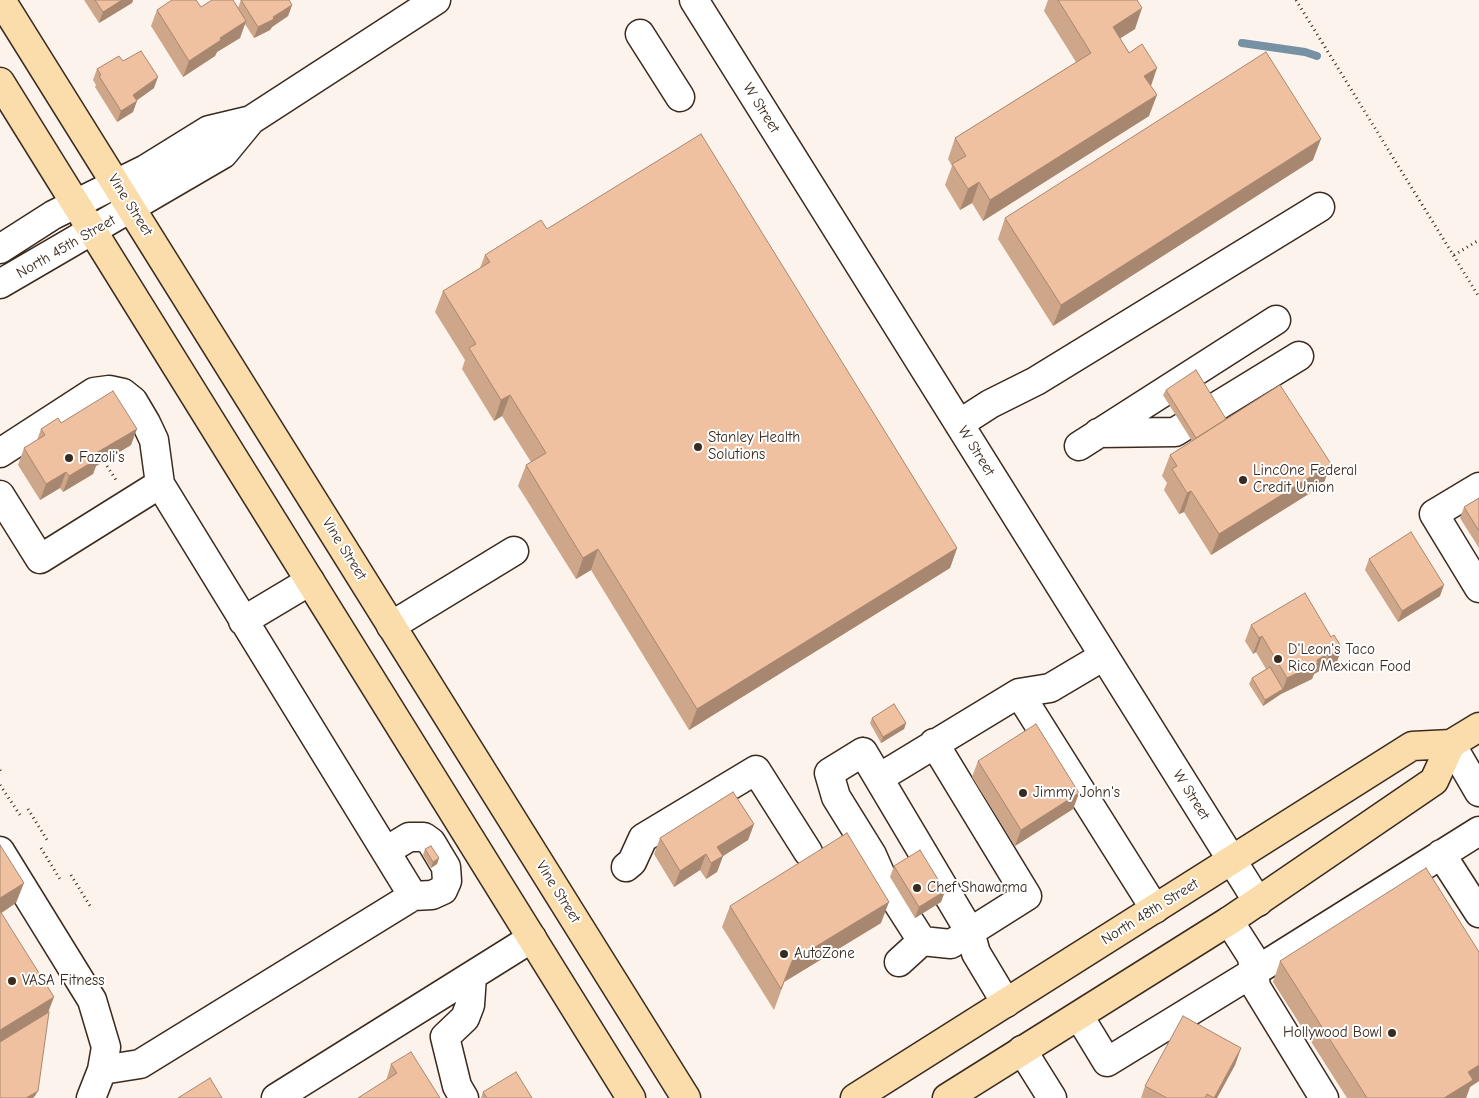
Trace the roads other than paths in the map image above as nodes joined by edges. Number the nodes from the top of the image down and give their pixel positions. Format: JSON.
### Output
{"nodes":[{"id":1,"x":436,"y":0,"type":"edge"},
{"id":2,"x":694,"y":0,"type":"edge"},
{"id":3,"x":8,"y":2,"type":"edge"},
{"id":4,"x":640,"y":34,"type":"dead end"},
{"id":5,"x":0,"y":82,"type":"edge"},
{"id":6,"x":680,"y":97,"type":"dead end"},
{"id":7,"x":251,"y":120,"type":"junction"},
{"id":8,"x":116,"y":183,"type":"junction"},
{"id":9,"x":76,"y":204,"type":"junction"},
{"id":10,"x":1320,"y":207,"type":"dead end"},
{"id":11,"x":132,"y":208,"type":"junction"},
{"id":12,"x":92,"y":230,"type":"junction"},
{"id":13,"x":0,"y":249,"type":"edge"},
{"id":14,"x":0,"y":284,"type":"edge"},
{"id":15,"x":1276,"y":320,"type":"dead end"},
{"id":16,"x":1299,"y":356,"type":"dead end"},
{"id":17,"x":959,"y":424,"type":"junction"},
{"id":18,"x":0,"y":453,"type":"edge"},
{"id":19,"x":160,"y":484,"type":"junction"},
{"id":20,"x":1479,"y":487,"type":"edge"},
{"id":21,"x":0,"y":496,"type":"edge"},
{"id":22,"x":514,"y":551,"type":"dead end"},
{"id":23,"x":310,"y":581,"type":"junction"},
{"id":24,"x":1479,"y":588,"type":"edge"},
{"id":25,"x":243,"y":622,"type":"junction"},
{"id":26,"x":391,"y":626,"type":"junction"},
{"id":27,"x":1104,"y":656,"type":"junction"},
{"id":28,"x":1019,"y":693,"type":"junction"},
{"id":29,"x":1479,"y":727,"type":"edge"},
{"id":30,"x":934,"y":743,"type":"junction"},
{"id":31,"x":1451,"y":744,"type":"junction"},
{"id":32,"x":879,"y":778,"type":"junction"},
{"id":33,"x":1479,"y":792,"type":"edge"},
{"id":34,"x":1479,"y":831,"type":"edge"},
{"id":35,"x":0,"y":851,"type":"edge"},
{"id":36,"x":386,"y":851,"type":"junction"},
{"id":37,"x":808,"y":852,"type":"dead end"},
{"id":38,"x":1441,"y":854,"type":"junction"},
{"id":39,"x":1232,"y":861,"type":"junction"},
{"id":40,"x":626,"y":867,"type":"dead end"},
{"id":41,"x":413,"y":896,"type":"junction"},
{"id":42,"x":1258,"y":902,"type":"junction"},
{"id":43,"x":1155,"y":909,"type":"junction"},
{"id":44,"x":1479,"y":913,"type":"edge"},
{"id":45,"x":1230,"y":921,"type":"junction"},
{"id":46,"x":970,"y":932,"type":"junction"},
{"id":47,"x":532,"y":938,"type":"junction"},
{"id":48,"x":922,"y":941,"type":"junction"},
{"id":49,"x":899,"y":962,"type":"dead end"},
{"id":50,"x":1254,"y":972,"type":"junction"},
{"id":51,"x":472,"y":976,"type":"junction"},
{"id":52,"x":1006,"y":1003,"type":"junction"},
{"id":53,"x":1079,"y":1016,"type":"junction"},
{"id":54,"x":1022,"y":1050,"type":"junction"},
{"id":55,"x":102,"y":1070,"type":"junction"},
{"id":56,"x":91,"y":1098,"type":"edge"},
{"id":57,"x":276,"y":1098,"type":"edge"},
{"id":58,"x":464,"y":1098,"type":"edge"},
{"id":59,"x":631,"y":1098,"type":"edge"},
{"id":60,"x":686,"y":1098,"type":"edge"},
{"id":61,"x":856,"y":1098,"type":"edge"},
{"id":62,"x":947,"y":1098,"type":"edge"},
{"id":63,"x":1052,"y":1098,"type":"edge"},
{"id":64,"x":1324,"y":1098,"type":"edge"}],
"edges":[{"from":1,"to":7,"type":"street","name":"North 45th Street"},
{"from":2,"to":17,"type":"street","name":"W Street"},
{"from":3,"to":8,"type":"main road","name":"Vine Street"},
{"from":4,"to":6,"type":"street"},
{"from":5,"to":9,"type":"main road"},
{"from":7,"to":8,"type":"street","name":"North 45th Street"},
{"from":7,"to":11,"type":"street","name":"North 45th Street"},
{"from":8,"to":9,"type":"street","name":"North 45th Street"},
{"from":8,"to":11,"type":"main road","name":"Vine Street"},
{"from":9,"to":12,"type":"main road"},
{"from":9,"to":13,"type":"street","name":"North 45th Street"},
{"from":10,"to":17,"type":"street"},
{"from":11,"to":12,"type":"street","name":"North 45th Street"},
{"from":11,"to":26,"type":"main road","name":"Vine Street"},
{"from":12,"to":14,"type":"street","name":"North 45th Street"},
{"from":12,"to":23,"type":"main road"},
{"from":15,"to":16,"type":"street"},
{"from":17,"to":27,"type":"street","name":"W Street"},
{"from":18,"to":19,"type":"street"},
{"from":19,"to":21,"type":"street"},
{"from":19,"to":25,"type":"street"},
{"from":20,"to":24,"type":"street"},
{"from":22,"to":26,"type":"street"},
{"from":23,"to":25,"type":"street"},
{"from":23,"to":47,"type":"main road"},
{"from":25,"to":36,"type":"street"},
{"from":26,"to":60,"type":"main road","name":"Vine Street"},
{"from":27,"to":28,"type":"street"},
{"from":27,"to":39,"type":"street","name":"W Street"},
{"from":28,"to":30,"type":"street"},
{"from":28,"to":43,"type":"street"},
{"from":29,"to":31,"type":"main road","name":"North 48th Street"},
{"from":30,"to":32,"type":"street"},
{"from":30,"to":46,"type":"street"},
{"from":31,"to":33,"type":"street"},
{"from":31,"to":39,"type":"main road","name":"North 48th Street"},
{"from":31,"to":42,"type":"main road"},
{"from":32,"to":46,"type":"street"},
{"from":32,"to":48,"type":"street"},
{"from":34,"to":38,"type":"street"},
{"from":35,"to":55,"type":"street"},
{"from":36,"to":41,"type":"street"},
{"from":36,"to":41,"type":"street"},
{"from":37,"to":40,"type":"street"},
{"from":38,"to":44,"type":"street"},
{"from":38,"to":50,"type":"street"},
{"from":39,"to":42,"type":"street","name":"W Street"},
{"from":39,"to":43,"type":"main road","name":"North 48th Street"},
{"from":41,"to":55,"type":"street"},
{"from":42,"to":45,"type":"main road"},
{"from":43,"to":52,"type":"main road","name":"North 48th Street"},
{"from":45,"to":50,"type":"street"},
{"from":45,"to":53,"type":"main road"},
{"from":46,"to":48,"type":"street"},
{"from":46,"to":52,"type":"street"},
{"from":47,"to":51,"type":"street"},
{"from":47,"to":59,"type":"main road"},
{"from":48,"to":49,"type":"street"},
{"from":50,"to":53,"type":"street"},
{"from":50,"to":64,"type":"street"},
{"from":51,"to":57,"type":"street"},
{"from":51,"to":58,"type":"street"},
{"from":52,"to":61,"type":"main road","name":"North 48th Street"},
{"from":53,"to":54,"type":"main road"},
{"from":54,"to":62,"type":"main road"},
{"from":54,"to":63,"type":"street"},
{"from":55,"to":56,"type":"street"}]}
